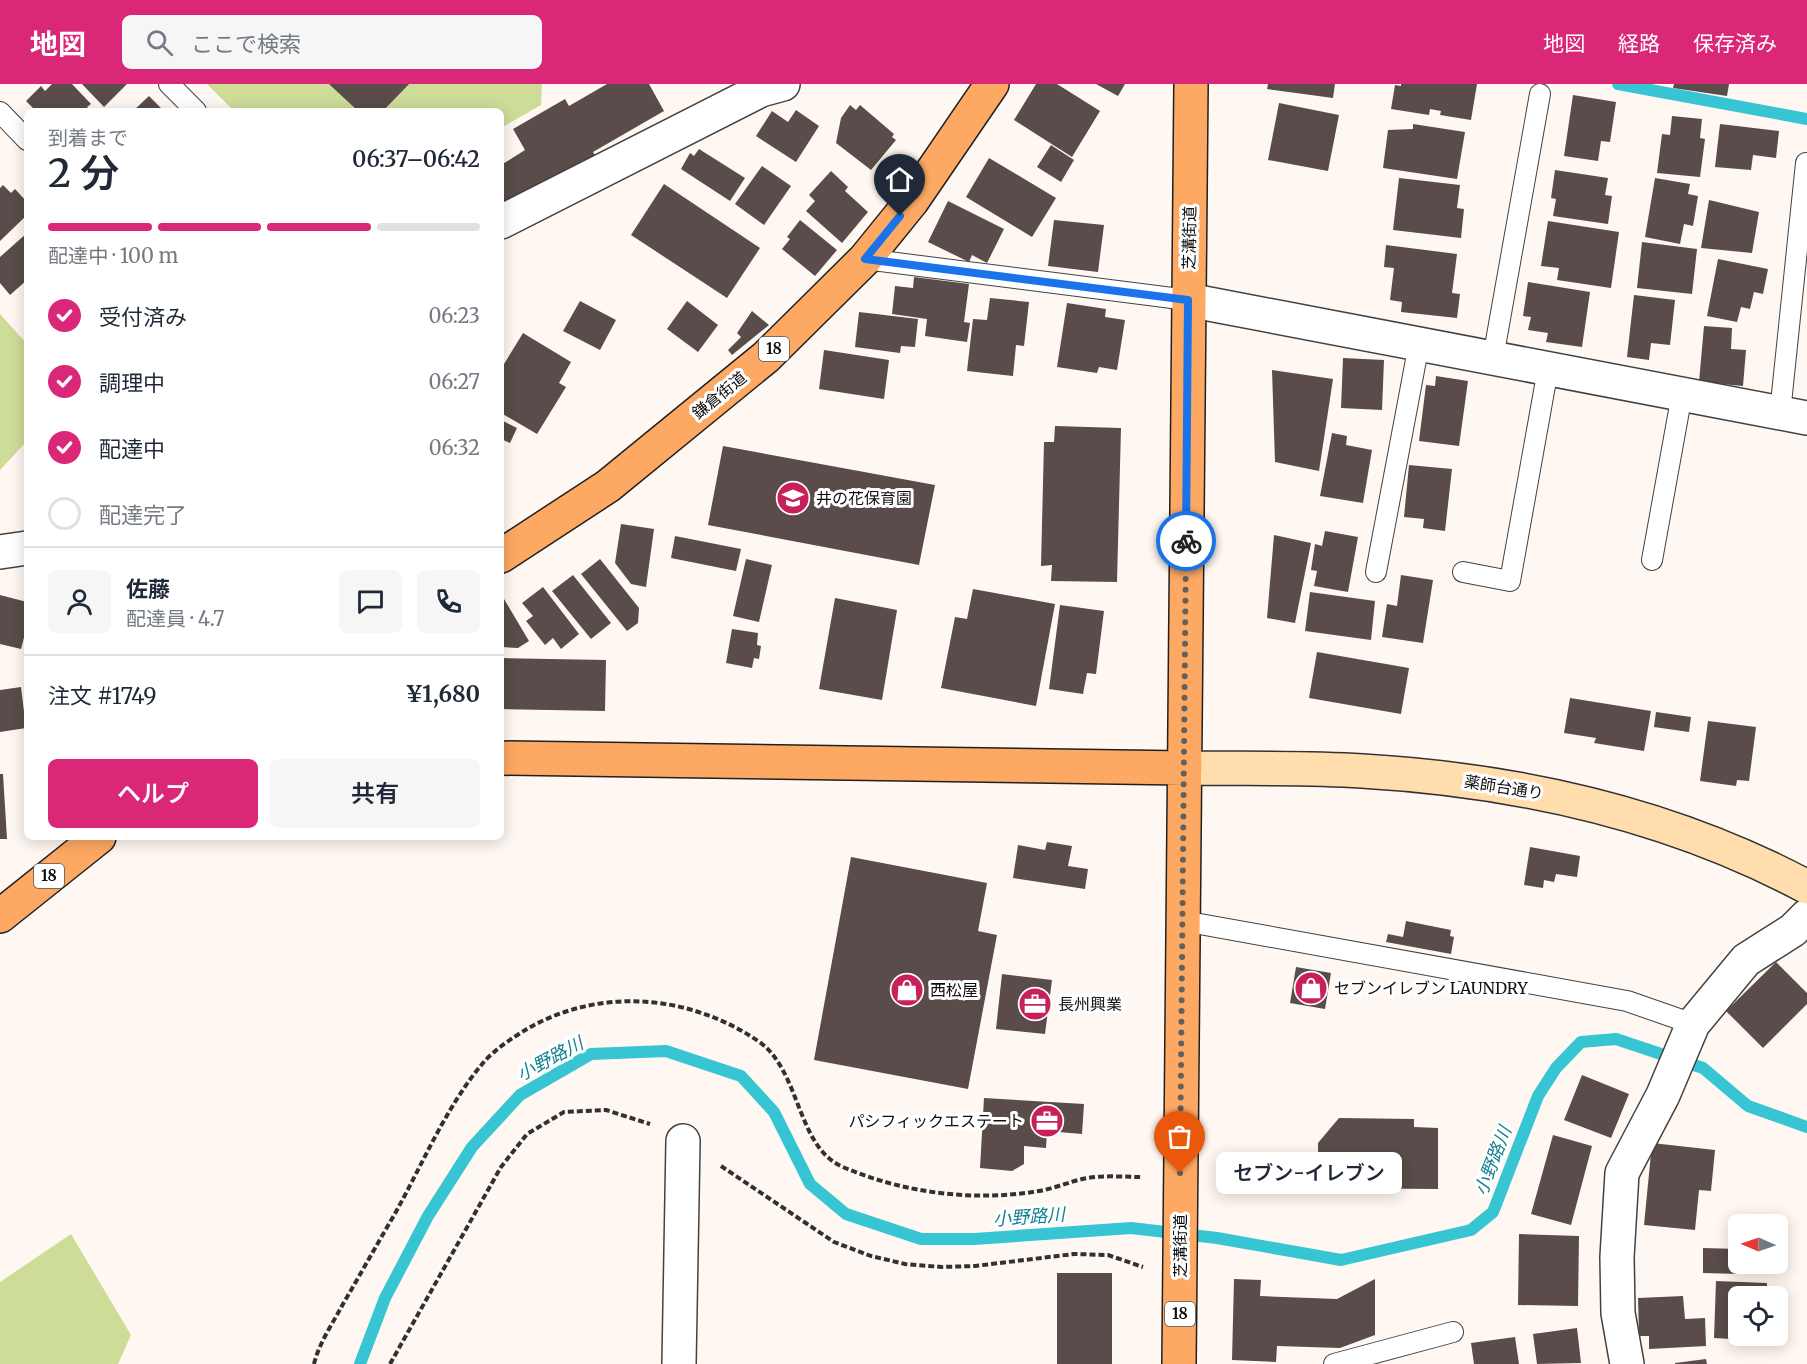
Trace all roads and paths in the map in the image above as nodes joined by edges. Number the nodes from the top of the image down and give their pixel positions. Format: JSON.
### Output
{"nodes":[{"id":1,"x":169,"y":84,"type":"edge"},
{"id":2,"x":783,"y":84,"type":"edge"},
{"id":3,"x":992,"y":84,"type":"edge"},
{"id":4,"x":1191,"y":84,"type":"edge"},
{"id":5,"x":1540,"y":94,"type":"dead end"},
{"id":6,"x":193,"y":108,"type":"edge"},
{"id":7,"x":0,"y":112,"type":"edge"},
{"id":8,"x":24,"y":137,"type":"edge"},
{"id":9,"x":1806,"y":163,"type":"edge"},
{"id":10,"x":504,"y":220,"type":"edge"},
{"id":11,"x":865,"y":259,"type":"junction"},
{"id":12,"x":1188,"y":300,"type":"junction"},
{"id":13,"x":1419,"y":344,"type":"junction"},
{"id":14,"x":1493,"y":358,"type":"junction"},
{"id":15,"x":1548,"y":369,"type":"junction"},
{"id":16,"x":1682,"y":394,"type":"junction"},
{"id":17,"x":1793,"y":415,"type":"edge"},
{"id":18,"x":24,"y":548,"type":"edge"},
{"id":19,"x":0,"y":552,"type":"edge"},
{"id":20,"x":504,"y":554,"type":"edge"},
{"id":21,"x":1652,"y":560,"type":"dead end"},
{"id":22,"x":1376,"y":572,"type":"dead end"},
{"id":23,"x":1463,"y":572,"type":"dead end"},
{"id":24,"x":504,"y":758,"type":"edge"},
{"id":25,"x":1185,"y":768,"type":"junction"},
{"id":26,"x":95,"y":840,"type":"edge"},
{"id":27,"x":1807,"y":887,"type":"edge"},
{"id":28,"x":0,"y":916,"type":"edge"},
{"id":29,"x":1807,"y":916,"type":"edge"},
{"id":30,"x":1183,"y":921,"type":"junction"},
{"id":31,"x":1688,"y":1036,"type":"junction"},
{"id":32,"x":683,"y":1141,"type":"junction"},
{"id":33,"x":1165,"y":1267,"type":"junction"},
{"id":34,"x":1453,"y":1332,"type":"dead end"},
{"id":35,"x":390,"y":1364,"type":"edge"},
{"id":36,"x":679,"y":1364,"type":"edge"},
{"id":37,"x":1179,"y":1364,"type":"edge"},
{"id":38,"x":1334,"y":1364,"type":"edge"},
{"id":39,"x":1627,"y":1364,"type":"edge"}],
"edges":[{"from":1,"to":6,"type":"lane"},
{"from":2,"to":10,"type":"street"},
{"from":3,"to":11,"type":"main road","name":"鎌倉街道","number":"18"},
{"from":4,"to":12,"type":"main road","name":"芝溝街道","number":"18"},
{"from":5,"to":14,"type":"lane"},
{"from":7,"to":8,"type":"lane"},
{"from":9,"to":17,"type":"lane"},
{"from":11,"to":12,"type":"lane"},
{"from":11,"to":20,"type":"main road","name":"鎌倉街道","number":"18"},
{"from":12,"to":13,"type":"street"},
{"from":12,"to":25,"type":"main road","name":"芝溝街道","number":"18"},
{"from":13,"to":14,"type":"street"},
{"from":13,"to":22,"type":"lane"},
{"from":14,"to":15,"type":"street"},
{"from":15,"to":16,"type":"street"},
{"from":15,"to":23,"type":"lane"},
{"from":16,"to":17,"type":"street"},
{"from":16,"to":21,"type":"lane"},
{"from":18,"to":19,"type":"street"},
{"from":24,"to":25,"type":"main road"},
{"from":25,"to":27,"type":"street","name":"薬師台通り"},
{"from":25,"to":30,"type":"main road","name":"芝溝街道","number":"18"},
{"from":26,"to":28,"type":"main road","number":"18"},
{"from":29,"to":31,"type":"street"},
{"from":30,"to":31,"type":"lane"},
{"from":30,"to":33,"type":"main road","name":"芝溝街道","number":"18"},
{"from":31,"to":39,"type":"street"},
{"from":32,"to":33,"type":"path"},
{"from":32,"to":35,"type":"path"},
{"from":32,"to":36,"type":"street"},
{"from":33,"to":37,"type":"main road","name":"芝溝街道","number":"18"},
{"from":34,"to":38,"type":"lane"}]}
